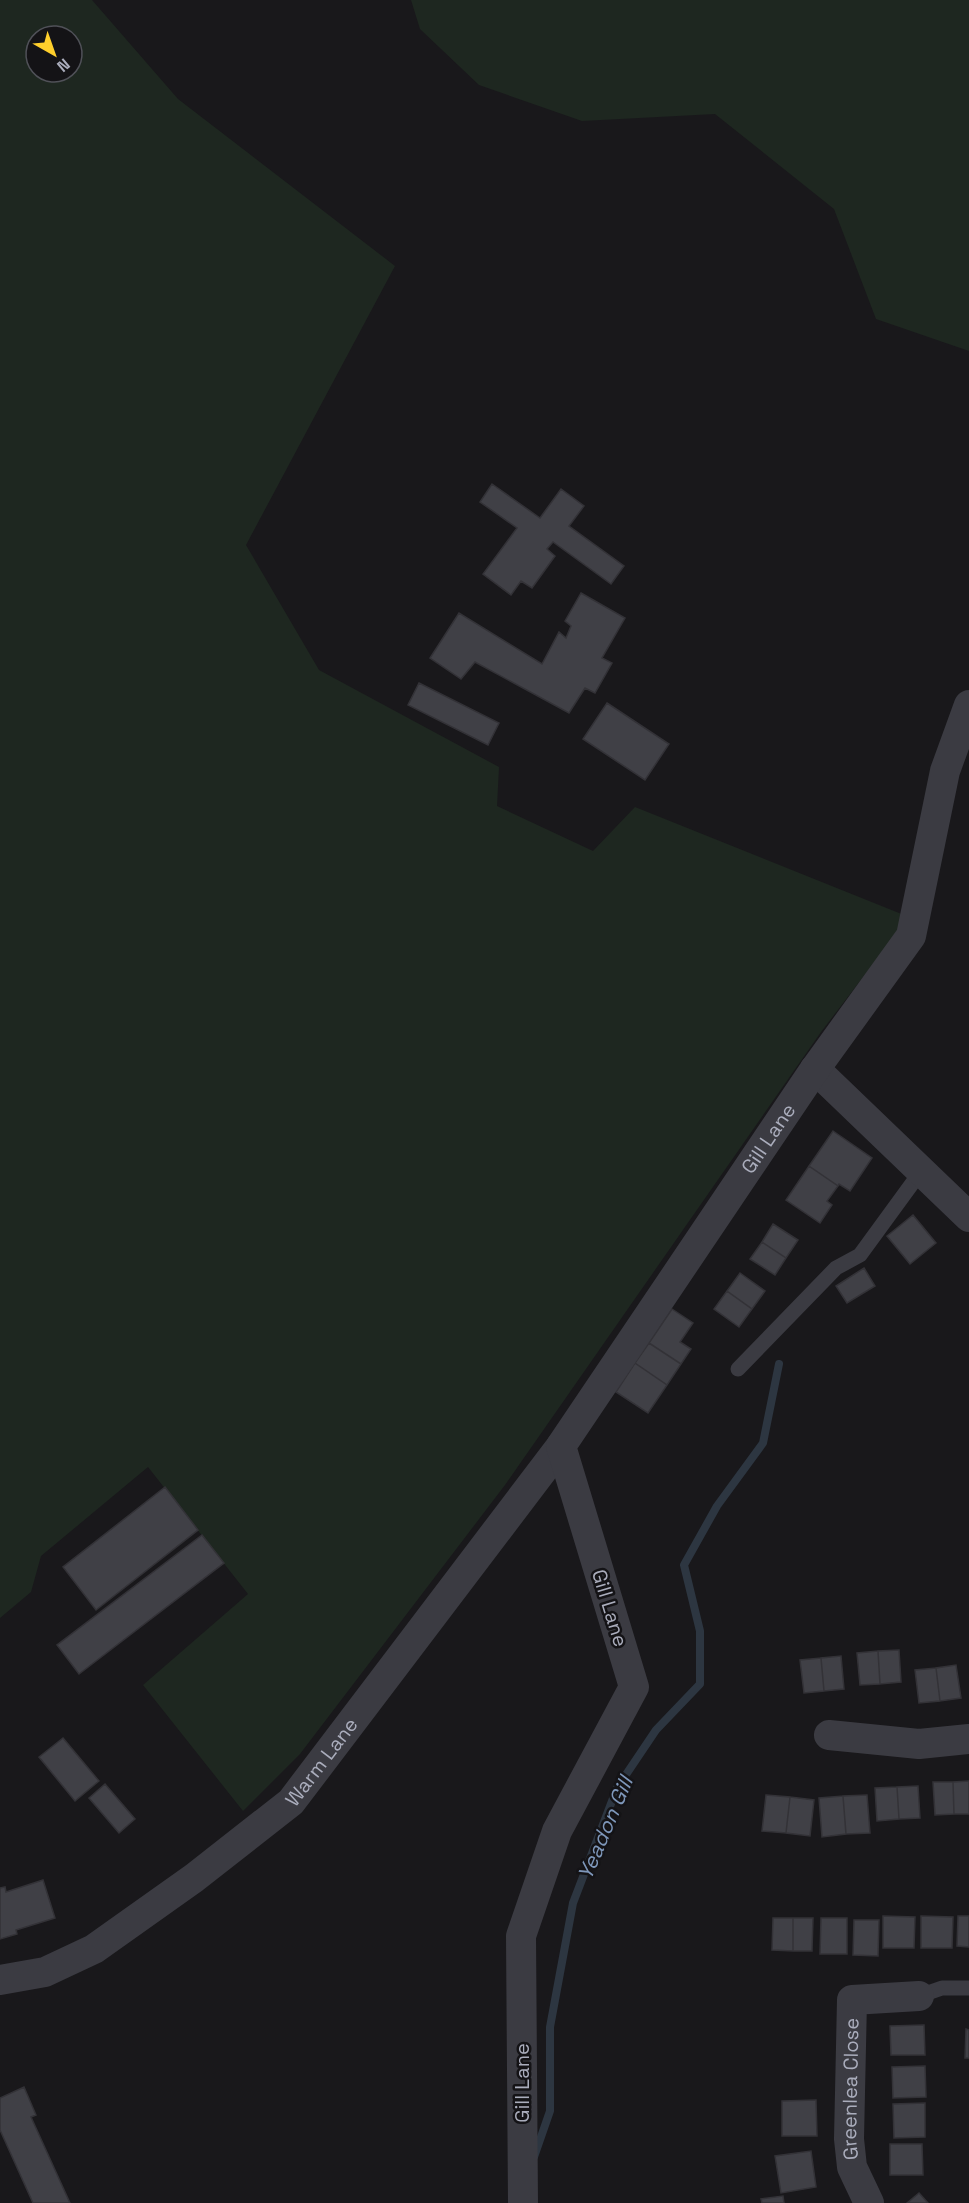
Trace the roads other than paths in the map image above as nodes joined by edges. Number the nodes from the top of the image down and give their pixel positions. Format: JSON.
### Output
{"nodes":[{"id":1,"x":969,"y":705,"type":"edge"},
{"id":2,"x":815,"y":1069,"type":"junction"},
{"id":3,"x":922,"y":1170,"type":"junction"},
{"id":4,"x":969,"y":1217,"type":"edge"},
{"id":5,"x":738,"y":1369,"type":"dead end"},
{"id":6,"x":561,"y":1446,"type":"junction"},
{"id":7,"x":829,"y":1735,"type":"dead end"},
{"id":8,"x":969,"y":1739,"type":"edge"},
{"id":9,"x":0,"y":1980,"type":"edge"},
{"id":10,"x":969,"y":1988,"type":"edge"},
{"id":11,"x":919,"y":1996,"type":"joint"},
{"id":12,"x":523,"y":2203,"type":"edge"},
{"id":13,"x":869,"y":2203,"type":"edge"}],
"edges":[{"from":1,"to":2,"type":"street","name":"Gill Lane"},
{"from":2,"to":3,"type":"street"},
{"from":2,"to":6,"type":"street","name":"Gill Lane"},
{"from":3,"to":4,"type":"street"},
{"from":3,"to":5,"type":"lane"},
{"from":6,"to":9,"type":"street","name":"Warm Lane"},
{"from":6,"to":12,"type":"street","name":"Gill Lane"},
{"from":7,"to":8,"type":"street"},
{"from":10,"to":11,"type":"lane"},
{"from":11,"to":13,"type":"street","name":"Greenlea Close"}]}
